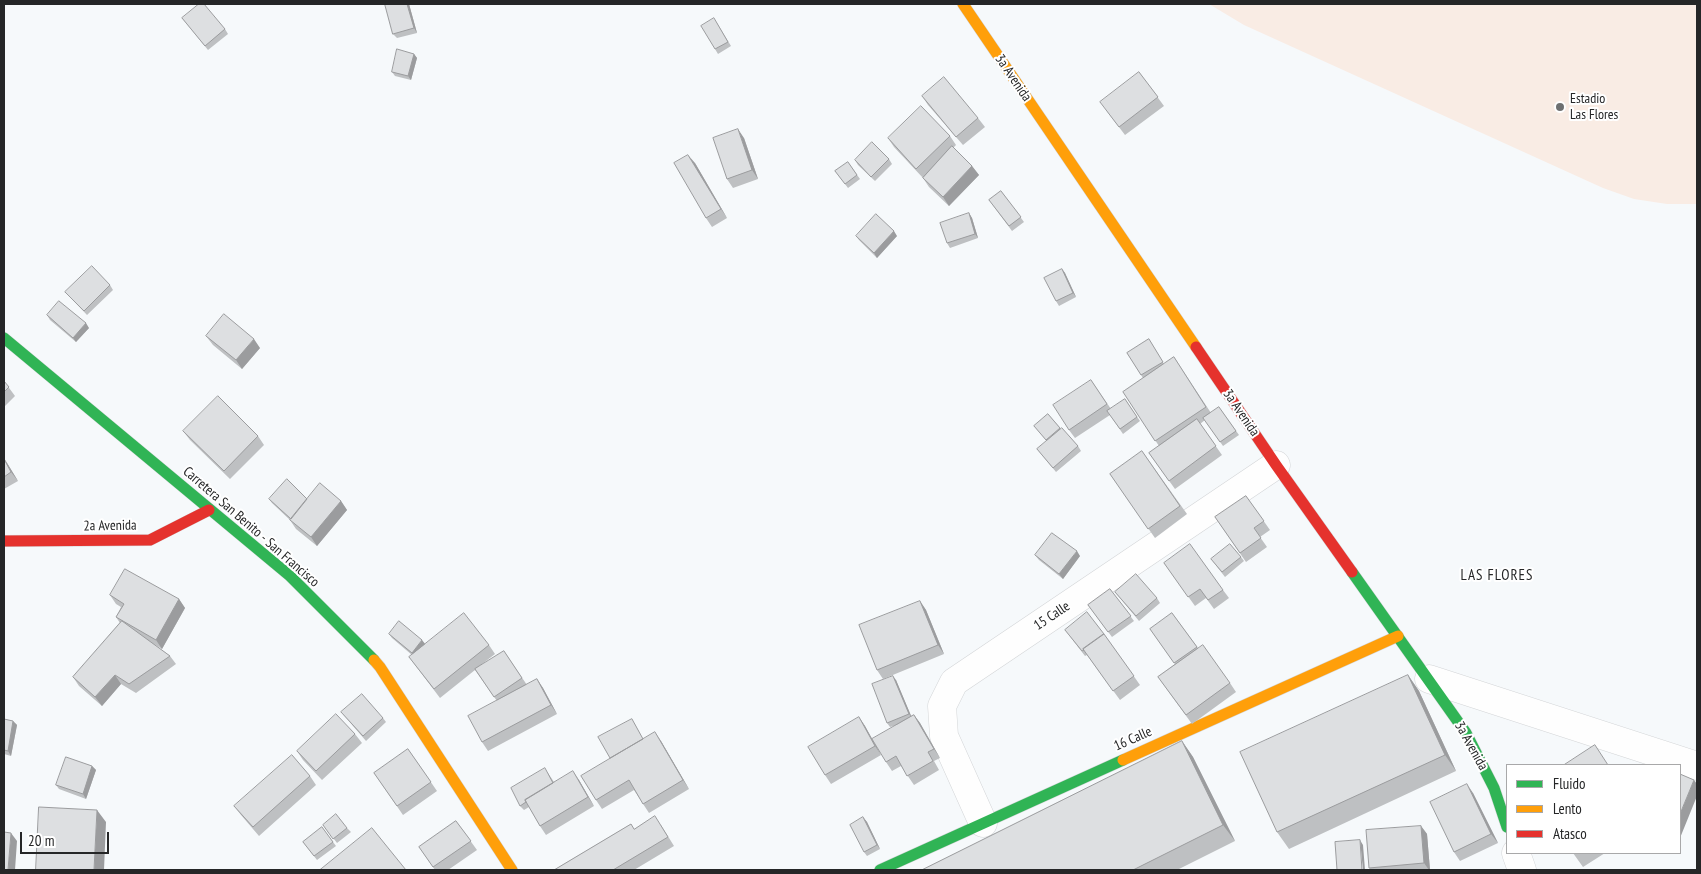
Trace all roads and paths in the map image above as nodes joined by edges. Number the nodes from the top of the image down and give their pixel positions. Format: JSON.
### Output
{"nodes":[{"id":1,"x":963,"y":4,"type":"edge"},
{"id":2,"x":4,"y":338,"type":"edge"},
{"id":3,"x":1276,"y":465,"type":"junction"},
{"id":4,"x":209,"y":510,"type":"junction"},
{"id":5,"x":4,"y":542,"type":"edge"},
{"id":6,"x":1398,"y":636,"type":"junction"},
{"id":7,"x":1429,"y":679,"type":"junction"},
{"id":8,"x":1697,"y":766,"type":"edge"},
{"id":9,"x":983,"y":823,"type":"junction"},
{"id":10,"x":1506,"y":824,"type":"edge"},
{"id":11,"x":1516,"y":854,"type":"edge"},
{"id":12,"x":512,"y":870,"type":"edge"},
{"id":13,"x":880,"y":870,"type":"edge"},
{"id":14,"x":1522,"y":870,"type":"edge"}],
"edges":[{"from":1,"to":3,"type":"street","name":"3a Avenida"},
{"from":2,"to":4,"type":"street","name":"Carretera San Benito - San Francisco"},
{"from":3,"to":6,"type":"street","name":"3a Avenida"},
{"from":3,"to":9,"type":"street","name":"15 Calle"},
{"from":4,"to":5,"type":"street","name":"2a Avenida"},
{"from":4,"to":12,"type":"street","name":"Carretera San Benito - San Francisco"},
{"from":6,"to":7,"type":"street","name":"3a Avenida"},
{"from":6,"to":9,"type":"street","name":"16 Calle"},
{"from":7,"to":8,"type":"street"},
{"from":7,"to":10,"type":"street","name":"3a Avenida"},
{"from":9,"to":13,"type":"street","name":"16 Calle"},
{"from":11,"to":14,"type":"street"}]}
